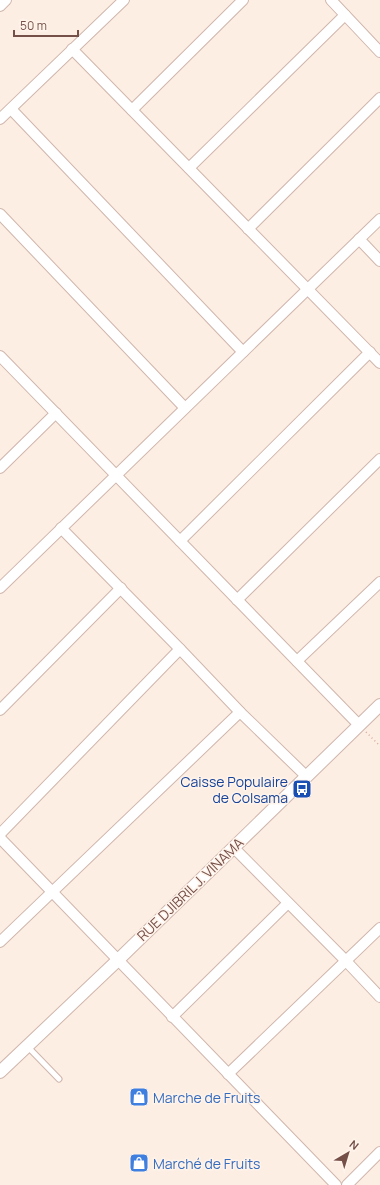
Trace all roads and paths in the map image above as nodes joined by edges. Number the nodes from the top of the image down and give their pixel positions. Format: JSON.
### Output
{"nodes":[{"id":1,"x":6,"y":0,"type":"edge"},
{"id":2,"x":124,"y":0,"type":"edge"},
{"id":3,"x":243,"y":0,"type":"edge"},
{"id":4,"x":331,"y":0,"type":"edge"},
{"id":5,"x":0,"y":6,"type":"edge"},
{"id":6,"x":345,"y":15,"type":"junction"},
{"id":7,"x":72,"y":49,"type":"junction"},
{"id":8,"x":380,"y":52,"type":"edge"},
{"id":9,"x":380,"y":98,"type":"edge"},
{"id":10,"x":11,"y":109,"type":"junction"},
{"id":11,"x":132,"y":110,"type":"junction"},
{"id":12,"x":0,"y":119,"type":"edge"},
{"id":13,"x":189,"y":168,"type":"junction"},
{"id":14,"x":0,"y":214,"type":"edge"},
{"id":15,"x":380,"y":219,"type":"edge"},
{"id":16,"x":248,"y":229,"type":"junction"},
{"id":17,"x":359,"y":239,"type":"junction"},
{"id":18,"x":380,"y":261,"type":"edge"},
{"id":19,"x":308,"y":289,"type":"junction"},
{"id":20,"x":243,"y":352,"type":"junction"},
{"id":21,"x":370,"y":352,"type":"junction"},
{"id":22,"x":0,"y":356,"type":"edge"},
{"id":23,"x":380,"y":363,"type":"edge"},
{"id":24,"x":185,"y":408,"type":"junction"},
{"id":25,"x":56,"y":413,"type":"junction"},
{"id":26,"x":380,"y":459,"type":"edge"},
{"id":27,"x":0,"y":468,"type":"edge"},
{"id":28,"x":116,"y":475,"type":"junction"},
{"id":29,"x":61,"y":528,"type":"junction"},
{"id":30,"x":180,"y":541,"type":"junction"},
{"id":31,"x":380,"y":582,"type":"edge"},
{"id":32,"x":0,"y":588,"type":"edge"},
{"id":33,"x":121,"y":588,"type":"junction"},
{"id":34,"x":237,"y":600,"type":"junction"},
{"id":35,"x":180,"y":649,"type":"junction"},
{"id":36,"x":297,"y":661,"type":"junction"},
{"id":37,"x":380,"y":705,"type":"edge"},
{"id":38,"x":0,"y":710,"type":"edge"},
{"id":39,"x":240,"y":712,"type":"junction"},
{"id":40,"x":359,"y":725,"type":"junction"},
{"id":41,"x":380,"y":746,"type":"edge"},
{"id":42,"x":306,"y":776,"type":"junction"},
{"id":43,"x":0,"y":834,"type":"edge"},
{"id":44,"x":0,"y":838,"type":"edge"},
{"id":45,"x":233,"y":848,"type":"junction"},
{"id":46,"x":52,"y":892,"type":"junction"},
{"id":47,"x":288,"y":902,"type":"junction"},
{"id":48,"x":380,"y":928,"type":"edge"},
{"id":49,"x":0,"y":942,"type":"edge"},
{"id":50,"x":118,"y":960,"type":"junction"},
{"id":51,"x":345,"y":960,"type":"junction"},
{"id":52,"x":380,"y":997,"type":"edge"},
{"id":53,"x":172,"y":1017,"type":"junction"},
{"id":54,"x":27,"y":1046,"type":"junction"},
{"id":55,"x":0,"y":1072,"type":"edge"},
{"id":56,"x":228,"y":1074,"type":"junction"},
{"id":57,"x":59,"y":1080,"type":"dead end"},
{"id":58,"x":380,"y":1152,"type":"edge"},
{"id":59,"x":336,"y":1185,"type":"edge"},
{"id":60,"x":347,"y":1185,"type":"edge"}],
"edges":[{"from":1,"to":5,"type":"street"},
{"from":2,"to":7,"type":"street"},
{"from":3,"to":11,"type":"street"},
{"from":4,"to":6,"type":"street"},
{"from":6,"to":8,"type":"street"},
{"from":6,"to":13,"type":"street"},
{"from":7,"to":10,"type":"street"},
{"from":7,"to":11,"type":"street"},
{"from":9,"to":16,"type":"street"},
{"from":10,"to":12,"type":"street"},
{"from":10,"to":20,"type":"street"},
{"from":11,"to":13,"type":"street"},
{"from":13,"to":16,"type":"street"},
{"from":14,"to":24,"type":"street"},
{"from":15,"to":17,"type":"street"},
{"from":16,"to":19,"type":"street"},
{"from":17,"to":18,"type":"street"},
{"from":17,"to":19,"type":"street"},
{"from":19,"to":20,"type":"street"},
{"from":19,"to":21,"type":"street"},
{"from":20,"to":24,"type":"street"},
{"from":21,"to":23,"type":"street"},
{"from":21,"to":30,"type":"street"},
{"from":22,"to":25,"type":"street"},
{"from":24,"to":28,"type":"street"},
{"from":25,"to":27,"type":"street"},
{"from":25,"to":28,"type":"street"},
{"from":26,"to":34,"type":"street"},
{"from":28,"to":29,"type":"street"},
{"from":28,"to":30,"type":"street"},
{"from":29,"to":32,"type":"street"},
{"from":29,"to":33,"type":"street"},
{"from":30,"to":34,"type":"street"},
{"from":31,"to":36,"type":"street"},
{"from":33,"to":35,"type":"street"},
{"from":33,"to":38,"type":"street"},
{"from":34,"to":36,"type":"street"},
{"from":35,"to":39,"type":"street"},
{"from":35,"to":43,"type":"street"},
{"from":36,"to":40,"type":"street"},
{"from":37,"to":40,"type":"street","name":"RUE DJIBRIL J. VINAMA"},
{"from":39,"to":42,"type":"street"},
{"from":39,"to":46,"type":"street"},
{"from":40,"to":41,"type":"path"},
{"from":40,"to":42,"type":"street","name":"RUE DJIBRIL J. VINAMA"},
{"from":42,"to":45,"type":"street","name":"RUE DJIBRIL J. VINAMA"},
{"from":44,"to":46,"type":"street"},
{"from":45,"to":47,"type":"street"},
{"from":45,"to":50,"type":"street","name":"RUE DJIBRIL J. VINAMA"},
{"from":46,"to":49,"type":"street"},
{"from":46,"to":50,"type":"street"},
{"from":47,"to":51,"type":"street"},
{"from":47,"to":53,"type":"street"},
{"from":48,"to":51,"type":"street"},
{"from":50,"to":53,"type":"street"},
{"from":50,"to":54,"type":"street","name":"RUE DJIBRIL J. VINAMA"},
{"from":51,"to":52,"type":"street"},
{"from":51,"to":56,"type":"street"},
{"from":53,"to":56,"type":"street"},
{"from":54,"to":55,"type":"street","name":"RUE DJIBRIL J. VINAMA"},
{"from":54,"to":57,"type":"lane"},
{"from":56,"to":59,"type":"street"},
{"from":58,"to":60,"type":"street"}]}
